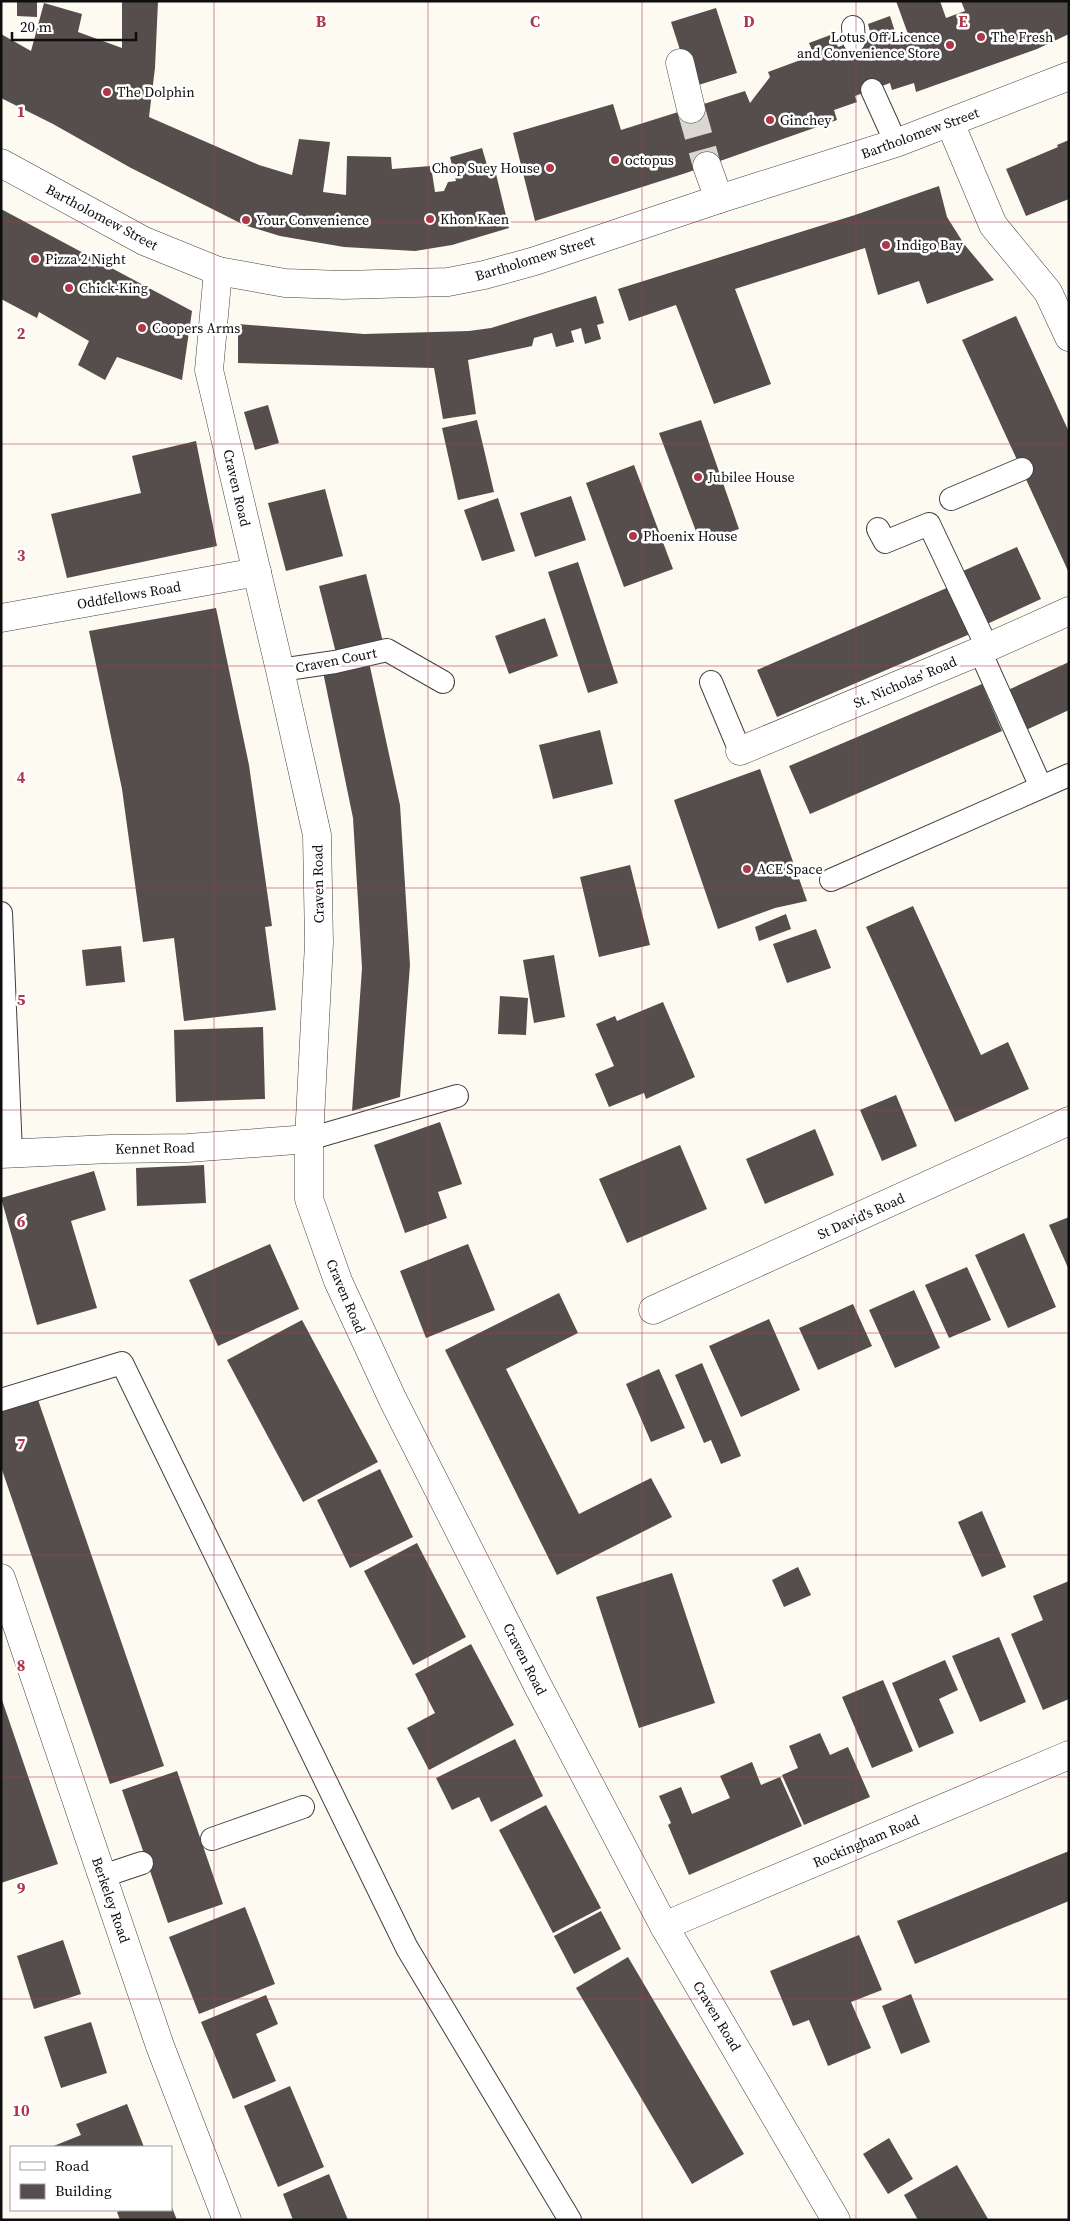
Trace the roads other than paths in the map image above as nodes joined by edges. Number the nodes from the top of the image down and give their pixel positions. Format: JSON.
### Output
{"nodes":[{"id":1,"x":680,"y":63,"type":"dead end"},
{"id":2,"x":1069,"y":76,"type":"edge"},
{"id":3,"x":872,"y":90,"type":"dead end"},
{"id":4,"x":691,"y":109,"type":"tunnel mouth"},
{"id":5,"x":950,"y":123,"type":"junction"},
{"id":6,"x":896,"y":143,"type":"junction"},
{"id":7,"x":1,"y":163,"type":"edge"},
{"id":8,"x":707,"y":166,"type":"tunnel mouth"},
{"id":9,"x":719,"y":199,"type":"junction"},
{"id":10,"x":218,"y":271,"type":"junction"},
{"id":11,"x":1069,"y":337,"type":"edge"},
{"id":12,"x":1022,"y":469,"type":"dead end"},
{"id":13,"x":951,"y":499,"type":"dead end"},
{"id":14,"x":878,"y":529,"type":"dead end"},
{"id":15,"x":257,"y":572,"type":"junction"},
{"id":16,"x":1069,"y":611,"type":"edge"},
{"id":17,"x":1,"y":618,"type":"edge"},
{"id":18,"x":983,"y":649,"type":"junction"},
{"id":19,"x":280,"y":670,"type":"junction"},
{"id":20,"x":443,"y":682,"type":"dead end"},
{"id":21,"x":711,"y":682,"type":"dead end"},
{"id":22,"x":740,"y":751,"type":"joint"},
{"id":23,"x":1069,"y":775,"type":"edge"},
{"id":24,"x":1041,"y":787,"type":"junction"},
{"id":25,"x":832,"y":880,"type":"dead end"},
{"id":26,"x":1,"y":913,"type":"edge"},
{"id":27,"x":2,"y":952,"type":"edge"},
{"id":28,"x":457,"y":1096,"type":"dead end"},
{"id":29,"x":1069,"y":1121,"type":"edge"},
{"id":30,"x":309,"y":1139,"type":"junction"},
{"id":31,"x":6,"y":1154,"type":"edge"},
{"id":32,"x":654,"y":1312,"type":"dead end"},
{"id":33,"x":1,"y":1400,"type":"edge"},
{"id":34,"x":1,"y":1578,"type":"edge"},
{"id":35,"x":1069,"y":1755,"type":"edge"},
{"id":36,"x":303,"y":1807,"type":"dead end"},
{"id":37,"x":212,"y":1839,"type":"dead end"},
{"id":38,"x":142,"y":1863,"type":"dead end"},
{"id":39,"x":102,"y":1876,"type":"junction"},
{"id":40,"x":664,"y":1926,"type":"junction"},
{"id":41,"x":227,"y":2220,"type":"edge"},
{"id":42,"x":570,"y":2220,"type":"edge"},
{"id":43,"x":836,"y":2220,"type":"edge"}],
"edges":[{"from":1,"to":4,"type":"street"},
{"from":2,"to":5,"type":"street","name":"Bartholomew Street"},
{"from":3,"to":6,"type":"lane"},
{"from":5,"to":6,"type":"street","name":"Bartholomew Street"},
{"from":5,"to":11,"type":"street"},
{"from":6,"to":9,"type":"street","name":"Bartholomew Street"},
{"from":7,"to":10,"type":"street","name":"Bartholomew Street"},
{"from":8,"to":9,"type":"street"},
{"from":9,"to":10,"type":"street","name":"Bartholomew Street"},
{"from":10,"to":15,"type":"street","name":"Craven Road"},
{"from":12,"to":13,"type":"lane"},
{"from":14,"to":18,"type":"lane"},
{"from":15,"to":17,"type":"street","name":"Oddfellows Road"},
{"from":15,"to":19,"type":"street","name":"Craven Road"},
{"from":16,"to":18,"type":"street","name":"St. Nicholas' Road"},
{"from":18,"to":22,"type":"street","name":"St. Nicholas' Road"},
{"from":18,"to":24,"type":"lane"},
{"from":19,"to":20,"type":"lane","name":"Craven Court"},
{"from":19,"to":30,"type":"street","name":"Craven Road"},
{"from":21,"to":22,"type":"lane"},
{"from":23,"to":24,"type":"lane"},
{"from":24,"to":25,"type":"lane"},
{"from":26,"to":27,"type":"lane"},
{"from":27,"to":31,"type":"lane"},
{"from":28,"to":30,"type":"lane"},
{"from":29,"to":32,"type":"street","name":"St David's Road"},
{"from":30,"to":31,"type":"street","name":"Kennet Road"},
{"from":30,"to":40,"type":"street","name":"Craven Road"},
{"from":33,"to":42,"type":"lane"},
{"from":34,"to":39,"type":"street","name":"Berkeley Road"},
{"from":35,"to":40,"type":"street","name":"Rockingham Road"},
{"from":36,"to":37,"type":"lane"},
{"from":38,"to":39,"type":"lane"},
{"from":39,"to":41,"type":"street","name":"Berkeley Road"},
{"from":40,"to":43,"type":"street","name":"Craven Road"}]}
